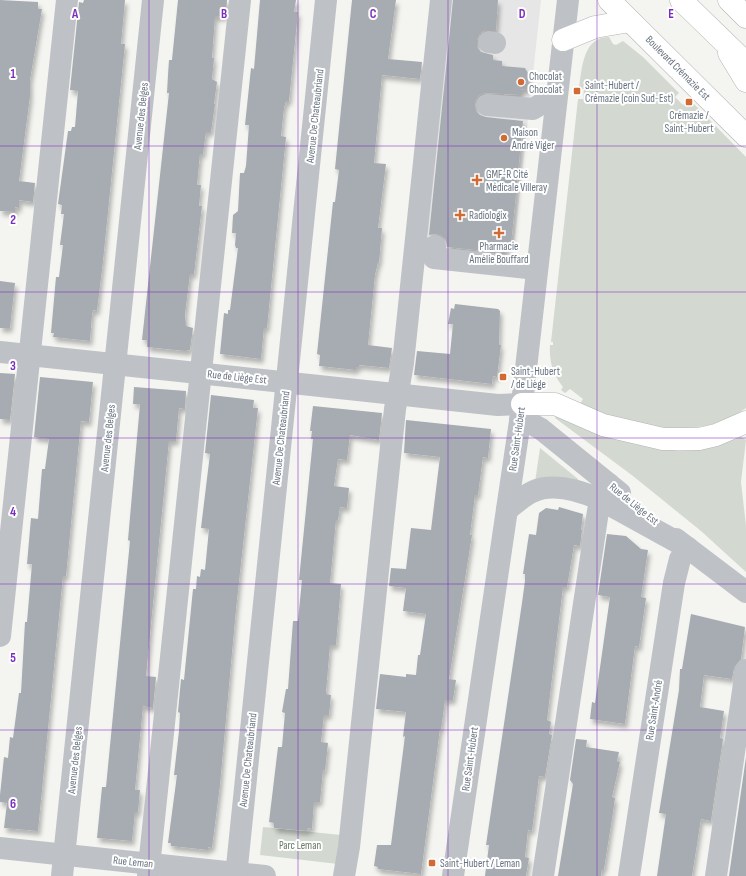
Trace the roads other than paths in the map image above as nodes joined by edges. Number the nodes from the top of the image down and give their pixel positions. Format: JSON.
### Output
{"nodes":[{"id":1,"x":67,"y":0,"type":"edge"},
{"id":2,"x":153,"y":0,"type":"edge"},
{"id":3,"x":240,"y":0,"type":"edge"},
{"id":4,"x":326,"y":0,"type":"edge"},
{"id":5,"x":441,"y":0,"type":"edge"},
{"id":6,"x":568,"y":0,"type":"edge"},
{"id":7,"x":609,"y":0,"type":"edge"},
{"id":8,"x":681,"y":0,"type":"edge"},
{"id":9,"x":729,"y":0,"type":"edge"},
{"id":10,"x":736,"y":0,"type":"edge"},
{"id":11,"x":746,"y":7,"type":"edge"},
{"id":12,"x":746,"y":17,"type":"edge"},
{"id":13,"x":630,"y":21,"type":"junction"},
{"id":14,"x":716,"y":33,"type":"junction"},
{"id":15,"x":563,"y":40,"type":"junction"},
{"id":16,"x":746,"y":62,"type":"edge"},
{"id":17,"x":746,"y":81,"type":"edge"},
{"id":18,"x":487,"y":105,"type":"dead end"},
{"id":19,"x":555,"y":111,"type":"junction"},
{"id":20,"x":746,"y":136,"type":"edge"},
{"id":21,"x":435,"y":246,"type":"dead end"},
{"id":22,"x":536,"y":269,"type":"junction"},
{"id":23,"x":0,"y":352,"type":"edge"},
{"id":24,"x":30,"y":355,"type":"junction"},
{"id":25,"x":115,"y":364,"type":"junction"},
{"id":26,"x":200,"y":373,"type":"junction"},
{"id":27,"x":287,"y":382,"type":"junction"},
{"id":28,"x":398,"y":393,"type":"junction"},
{"id":29,"x":521,"y":412,"type":"junction"},
{"id":30,"x":746,"y":422,"type":"edge"},
{"id":31,"x":605,"y":492,"type":"junction"},
{"id":32,"x":506,"y":510,"type":"junction"},
{"id":33,"x":688,"y":548,"type":"junction"},
{"id":34,"x":746,"y":592,"type":"edge"},
{"id":35,"x":0,"y":636,"type":"edge"},
{"id":36,"x":746,"y":670,"type":"edge"},
{"id":37,"x":741,"y":732,"type":"edge"},
{"id":38,"x":0,"y":848,"type":"edge"},
{"id":39,"x":65,"y":854,"type":"junction"},
{"id":40,"x":149,"y":870,"type":"edge"},
{"id":41,"x":236,"y":874,"type":"edge"},
{"id":42,"x":62,"y":876,"type":"edge"},
{"id":43,"x":265,"y":876,"type":"edge"},
{"id":44,"x":344,"y":876,"type":"edge"},
{"id":45,"x":453,"y":876,"type":"edge"},
{"id":46,"x":543,"y":876,"type":"edge"},
{"id":47,"x":629,"y":876,"type":"edge"},
{"id":48,"x":716,"y":876,"type":"edge"}],
"edges":[{"from":1,"to":24,"type":"street"},
{"from":2,"to":25,"type":"street","name":"Avenue des Belges"},
{"from":3,"to":26,"type":"street"},
{"from":4,"to":27,"type":"street","name":"Avenue De Chateaubriand"},
{"from":5,"to":28,"type":"street"},
{"from":6,"to":15,"type":"street","name":"Rue Saint-Hubert"},
{"from":7,"to":13,"type":"main road","name":"Boulevard Crémazie Est"},
{"from":8,"to":14,"type":"main road"},
{"from":9,"to":12,"type":"main road"},
{"from":10,"to":11,"type":"main road"},
{"from":13,"to":15,"type":"main road"},
{"from":13,"to":20,"type":"main road","name":"Boulevard Crémazie Est"},
{"from":14,"to":16,"type":"main road"},
{"from":14,"to":17,"type":"main road"},
{"from":15,"to":19,"type":"street","name":"Rue Saint-Hubert"},
{"from":18,"to":19,"type":"street"},
{"from":19,"to":22,"type":"street","name":"Rue Saint-Hubert"},
{"from":21,"to":22,"type":"street"},
{"from":22,"to":29,"type":"street","name":"Rue Saint-Hubert"},
{"from":23,"to":24,"type":"street","name":"Rue de Liège Est"},
{"from":24,"to":25,"type":"street","name":"Rue de Liège Est"},
{"from":24,"to":35,"type":"street"},
{"from":25,"to":26,"type":"street","name":"Rue de Liège Est"},
{"from":25,"to":39,"type":"street","name":"Avenue des Belges"},
{"from":26,"to":27,"type":"street","name":"Rue de Liège Est"},
{"from":26,"to":40,"type":"street"},
{"from":27,"to":28,"type":"street","name":"Rue de Liège Est"},
{"from":27,"to":41,"type":"street","name":"Avenue De Chateaubriand"},
{"from":28,"to":29,"type":"street","name":"Rue de Liège Est"},
{"from":28,"to":44,"type":"street"},
{"from":29,"to":30,"type":"main road"},
{"from":29,"to":31,"type":"street","name":"Rue de Liège Est"},
{"from":29,"to":32,"type":"street","name":"Rue Saint-Hubert"},
{"from":31,"to":32,"type":"street"},
{"from":31,"to":33,"type":"street","name":"Rue de Liège Est"},
{"from":31,"to":46,"type":"street"},
{"from":32,"to":45,"type":"street","name":"Rue Saint-Hubert"},
{"from":33,"to":34,"type":"street","name":"Rue de Liège Est"},
{"from":33,"to":47,"type":"street","name":"Rue Saint-André"},
{"from":36,"to":37,"type":"street"},
{"from":37,"to":48,"type":"street"},
{"from":38,"to":39,"type":"street","name":"Rue Leman"},
{"from":39,"to":40,"type":"street","name":"Rue Leman"},
{"from":39,"to":42,"type":"street","name":"Avenue des Belges"},
{"from":40,"to":41,"type":"street","name":"Rue Leman"},
{"from":41,"to":43,"type":"street","name":"Rue Leman"}]}
